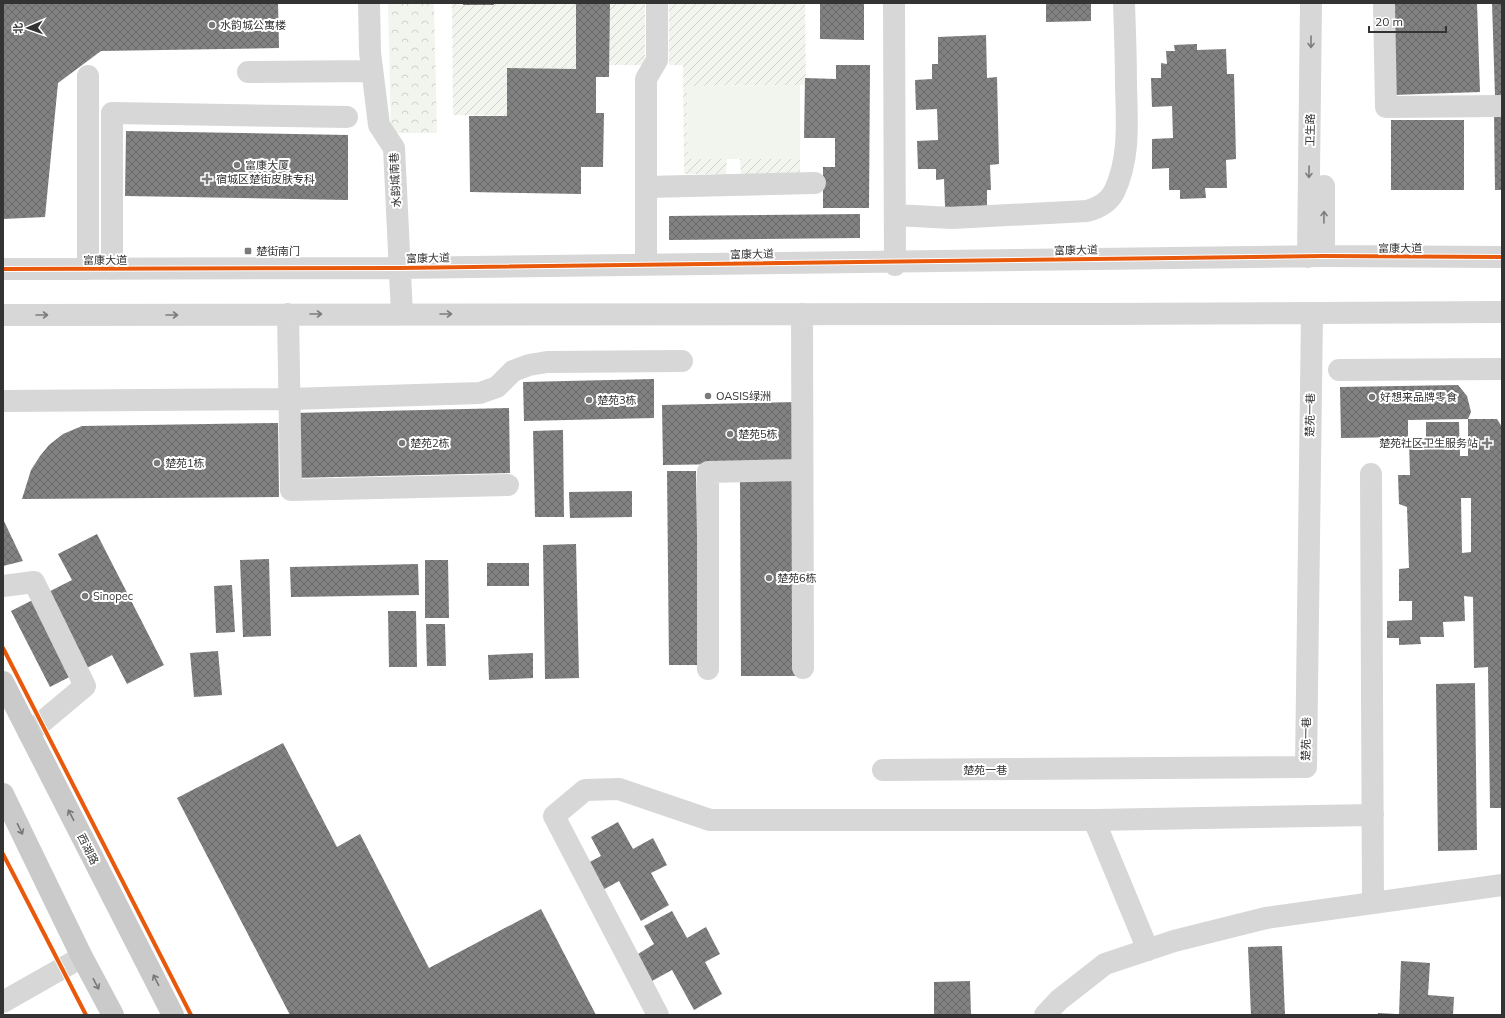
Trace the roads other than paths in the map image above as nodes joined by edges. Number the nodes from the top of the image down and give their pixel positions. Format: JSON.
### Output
{"nodes":[{"id":1,"x":369,"y":3,"type":"edge"},
{"id":2,"x":657,"y":3,"type":"edge"},
{"id":3,"x":894,"y":3,"type":"edge"},
{"id":4,"x":1124,"y":3,"type":"edge"},
{"id":5,"x":1311,"y":3,"type":"edge"},
{"id":6,"x":1326,"y":3,"type":"edge"},
{"id":7,"x":1384,"y":3,"type":"edge"},
{"id":8,"x":372,"y":71,"type":"junction"},
{"id":9,"x":248,"y":72,"type":"dead end"},
{"id":10,"x":88,"y":76,"type":"dead end"},
{"id":11,"x":1502,"y":106,"type":"edge"},
{"id":12,"x":347,"y":117,"type":"dead end"},
{"id":13,"x":815,"y":183,"type":"dead end"},
{"id":14,"x":646,"y":187,"type":"junction"},
{"id":15,"x":895,"y":214,"type":"junction"},
{"id":16,"x":1316,"y":257,"type":"junction"},
{"id":17,"x":1502,"y":257,"type":"edge"},
{"id":18,"x":895,"y":263,"type":"junction"},
{"id":19,"x":646,"y":264,"type":"junction"},
{"id":20,"x":400,"y":268,"type":"junction"},
{"id":21,"x":3,"y":269,"type":"edge"},
{"id":22,"x":88,"y":269,"type":"junction"},
{"id":23,"x":112,"y":269,"type":"junction"},
{"id":24,"x":1502,"y":312,"type":"edge"},
{"id":25,"x":1312,"y":313,"type":"junction"},
{"id":26,"x":288,"y":314,"type":"junction"},
{"id":27,"x":402,"y":314,"type":"junction"},
{"id":28,"x":802,"y":314,"type":"junction"},
{"id":29,"x":3,"y":315,"type":"edge"},
{"id":30,"x":682,"y":361,"type":"dead end"},
{"id":31,"x":1502,"y":369,"type":"edge"},
{"id":32,"x":1340,"y":370,"type":"dead end"},
{"id":33,"x":290,"y":399,"type":"junction"},
{"id":34,"x":3,"y":401,"type":"edge"},
{"id":35,"x":802,"y":470,"type":"junction"},
{"id":36,"x":1371,"y":474,"type":"dead end"},
{"id":37,"x":508,"y":485,"type":"dead end"},
{"id":38,"x":3,"y":586,"type":"edge"},
{"id":39,"x":803,"y":668,"type":"dead end"},
{"id":40,"x":708,"y":669,"type":"dead end"},
{"id":41,"x":3,"y":682,"type":"edge"},
{"id":42,"x":29,"y":733,"type":"junction"},
{"id":43,"x":883,"y":770,"type":"dead end"},
{"id":44,"x":3,"y":794,"type":"edge"},
{"id":45,"x":1373,"y":815,"type":"junction"},
{"id":46,"x":1094,"y":820,"type":"junction"},
{"id":47,"x":1502,"y":884,"type":"edge"},
{"id":48,"x":1373,"y":903,"type":"junction"},
{"id":49,"x":1148,"y":950,"type":"junction"},
{"id":50,"x":82,"y":957,"type":"junction"},
{"id":51,"x":3,"y":1002,"type":"edge"},
{"id":52,"x":113,"y":1015,"type":"edge"},
{"id":53,"x":173,"y":1015,"type":"edge"},
{"id":54,"x":658,"y":1015,"type":"edge"},
{"id":55,"x":1045,"y":1015,"type":"edge"}],
"edges":[{"from":1,"to":8,"type":"street","name":"水韵城南巷"},
{"from":2,"to":14,"type":"street"},
{"from":3,"to":15,"type":"street"},
{"from":4,"to":15,"type":"street"},
{"from":5,"to":16,"type":"street","name":"卫生路","one_way":true},
{"from":16,"to":6,"type":"street","name":"卫生路","one_way":true},
{"from":7,"to":11,"type":"street"},
{"from":8,"to":9,"type":"street"},
{"from":8,"to":20,"type":"street","name":"水韵城南巷"},
{"from":10,"to":22,"type":"street"},
{"from":12,"to":23,"type":"street"},
{"from":13,"to":14,"type":"street"},
{"from":14,"to":19,"type":"street"},
{"from":15,"to":18,"type":"street"},
{"from":16,"to":17,"type":"street","name":"富康大道"},
{"from":16,"to":18,"type":"street","name":"富康大道"},
{"from":18,"to":19,"type":"street","name":"富康大道"},
{"from":19,"to":20,"type":"street","name":"富康大道"},
{"from":20,"to":23,"type":"street","name":"富康大道"},
{"from":20,"to":27,"type":"street","name":"水韵城南巷"},
{"from":21,"to":22,"type":"street","name":"富康大道"},
{"from":22,"to":23,"type":"street","name":"富康大道"},
{"from":24,"to":25,"type":"street"},
{"from":25,"to":28,"type":"street"},
{"from":25,"to":43,"type":"street","name":"楚苑一巷"},
{"from":26,"to":27,"type":"street","one_way":true},
{"from":29,"to":26,"type":"street","one_way":true},
{"from":26,"to":33,"type":"street"},
{"from":27,"to":28,"type":"street","one_way":true},
{"from":28,"to":35,"type":"street"},
{"from":30,"to":33,"type":"street"},
{"from":31,"to":32,"type":"street"},
{"from":33,"to":34,"type":"street"},
{"from":33,"to":37,"type":"street"},
{"from":35,"to":39,"type":"street"},
{"from":35,"to":40,"type":"street"},
{"from":36,"to":45,"type":"street"},
{"from":38,"to":42,"type":"street"},
{"from":41,"to":42,"type":"main road","name":"西湖路"},
{"from":53,"to":42,"type":"main road","name":"西湖路","one_way":true},
{"from":44,"to":50,"type":"main road","one_way":true},
{"from":45,"to":46,"type":"street"},
{"from":45,"to":48,"type":"street"},
{"from":46,"to":49,"type":"street"},
{"from":46,"to":54,"type":"street"},
{"from":47,"to":48,"type":"street"},
{"from":48,"to":49,"type":"street"},
{"from":49,"to":55,"type":"street"},
{"from":50,"to":51,"type":"street"},
{"from":50,"to":52,"type":"main road","one_way":true}]}
